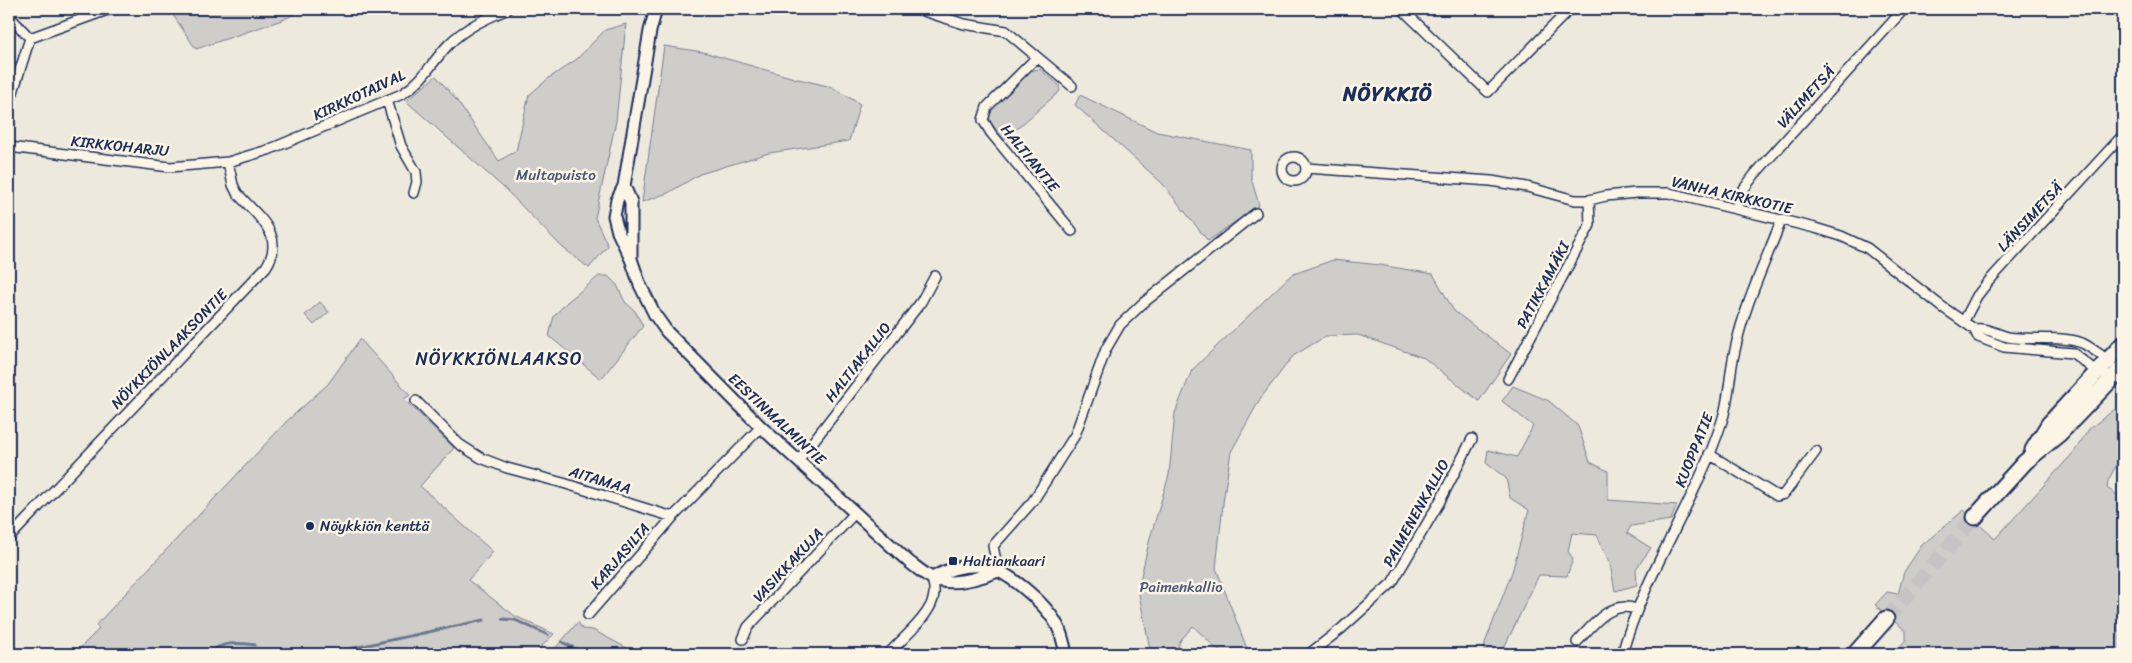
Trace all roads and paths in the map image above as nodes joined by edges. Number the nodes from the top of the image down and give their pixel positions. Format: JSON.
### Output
{"nodes":[{"id":1,"x":110,"y":9,"type":"edge"},
{"id":2,"x":508,"y":9,"type":"edge"},
{"id":3,"x":656,"y":9,"type":"edge"},
{"id":4,"x":918,"y":9,"type":"edge"},
{"id":5,"x":1402,"y":9,"type":"edge"},
{"id":6,"x":1570,"y":9,"type":"edge"},
{"id":7,"x":1904,"y":9,"type":"edge"},
{"id":8,"x":9,"y":16,"type":"edge"},
{"id":9,"x":30,"y":38,"type":"junction"},
{"id":10,"x":1037,"y":57,"type":"junction"},
{"id":11,"x":1072,"y":86,"type":"dead end"},
{"id":12,"x":387,"y":100,"type":"junction"},
{"id":13,"x":9,"y":104,"type":"edge"},
{"id":14,"x":2123,"y":136,"type":"edge"},
{"id":15,"x":9,"y":147,"type":"edge"},
{"id":16,"x":228,"y":162,"type":"junction"},
{"id":17,"x":1306,"y":168,"type":"dead end"},
{"id":18,"x":624,"y":186,"type":"junction"},
{"id":19,"x":414,"y":193,"type":"dead end"},
{"id":20,"x":1589,"y":200,"type":"junction"},
{"id":21,"x":1736,"y":209,"type":"junction"},
{"id":22,"x":1256,"y":213,"type":"dead end"},
{"id":23,"x":1781,"y":221,"type":"junction"},
{"id":24,"x":1072,"y":231,"type":"dead end"},
{"id":25,"x":631,"y":259,"type":"junction"},
{"id":26,"x":935,"y":276,"type":"dead end"},
{"id":27,"x":1964,"y":321,"type":"junction"},
{"id":28,"x":1974,"y":329,"type":"junction"},
{"id":29,"x":2123,"y":344,"type":"edge"},
{"id":30,"x":2108,"y":360,"type":"junction"},
{"id":31,"x":2097,"y":372,"type":"junction"},
{"id":32,"x":2121,"y":373,"type":"edge"},
{"id":33,"x":1508,"y":379,"type":"dead end"},
{"id":34,"x":416,"y":401,"type":"dead end"},
{"id":35,"x":761,"y":427,"type":"junction"},
{"id":36,"x":1472,"y":439,"type":"dead end"},
{"id":37,"x":1816,"y":451,"type":"dead end"},
{"id":38,"x":1709,"y":454,"type":"junction"},
{"id":39,"x":798,"y":461,"type":"junction"},
{"id":40,"x":2025,"y":462,"type":"junction"},
{"id":41,"x":855,"y":513,"type":"junction"},
{"id":42,"x":673,"y":516,"type":"junction"},
{"id":43,"x":1975,"y":517,"type":"tunnel mouth"},
{"id":44,"x":10,"y":534,"type":"edge"},
{"id":45,"x":998,"y":571,"type":"junction"},
{"id":46,"x":932,"y":578,"type":"junction"},
{"id":47,"x":1636,"y":608,"type":"junction"},
{"id":48,"x":588,"y":614,"type":"dead end"},
{"id":49,"x":1886,"y":619,"type":"tunnel mouth"},
{"id":50,"x":743,"y":639,"type":"dead end"},
{"id":51,"x":1577,"y":642,"type":"dead end"},
{"id":52,"x":888,"y":654,"type":"edge"},
{"id":53,"x":1066,"y":654,"type":"edge"},
{"id":54,"x":1309,"y":654,"type":"edge"},
{"id":55,"x":1622,"y":654,"type":"edge"},
{"id":56,"x":1854,"y":654,"type":"edge"}],
"edges":[{"from":1,"to":9,"type":"street"},
{"from":2,"to":12,"type":"street","name":"KIRKKOTAIVAL"},
{"from":3,"to":18,"type":"street","name":"EESTINMALMINTIE"},
{"from":4,"to":10,"type":"street"},
{"from":5,"to":6,"type":"street"},
{"from":7,"to":21,"type":"street","name":"VÄLIMETSÄ"},
{"from":8,"to":9,"type":"street"},
{"from":9,"to":13,"type":"street"},
{"from":10,"to":11,"type":"street"},
{"from":10,"to":24,"type":"street","name":"HALTIANTIE"},
{"from":12,"to":16,"type":"street","name":"KIRKKOTAIVAL"},
{"from":12,"to":19,"type":"street"},
{"from":14,"to":27,"type":"street","name":"LÄNSIMETSÄ"},
{"from":15,"to":16,"type":"street","name":"KIRKKOHARJU"},
{"from":16,"to":44,"type":"street","name":"NÖYKKIÖNLAAKSONTIE"},
{"from":17,"to":20,"type":"street","name":"VANHA KIRKKOTIE"},
{"from":18,"to":25,"type":"street","name":"EESTINMALMINTIE"},
{"from":18,"to":25,"type":"street","name":"EESTINMALMINTIE"},
{"from":20,"to":21,"type":"street","name":"VANHA KIRKKOTIE"},
{"from":20,"to":33,"type":"street","name":"PATIKKAMÄKI"},
{"from":21,"to":23,"type":"street","name":"VANHA KIRKKOTIE"},
{"from":22,"to":45,"type":"street"},
{"from":23,"to":27,"type":"street","name":"VANHA KIRKKOTIE"},
{"from":23,"to":38,"type":"street","name":"KUOPPATIE"},
{"from":25,"to":35,"type":"street","name":"EESTINMALMINTIE"},
{"from":26,"to":39,"type":"street","name":"HALTIAKALLIO"},
{"from":27,"to":28,"type":"street","name":"VANHA KIRKKOTIE"},
{"from":28,"to":30,"type":"street","name":"VANHA KIRKKOTIE"},
{"from":28,"to":31,"type":"street","name":"VANHA KIRKKOTIE"},
{"from":29,"to":30,"type":"main road"},
{"from":30,"to":31,"type":"main road"},
{"from":30,"to":32,"type":"street","name":"VANHA KIRKKOTIE"},
{"from":31,"to":32,"type":"street","name":"VANHA KIRKKOTIE"},
{"from":31,"to":40,"type":"main road"},
{"from":32,"to":40,"type":"main road"},
{"from":34,"to":42,"type":"street","name":"AITAMAA"},
{"from":35,"to":39,"type":"street","name":"EESTINMALMINTIE"},
{"from":35,"to":42,"type":"street"},
{"from":36,"to":54,"type":"street","name":"PAIMENENKALLIO"},
{"from":37,"to":38,"type":"street"},
{"from":38,"to":47,"type":"street","name":"KUOPPATIE"},
{"from":39,"to":41,"type":"street","name":"EESTINMALMINTIE"},
{"from":40,"to":43,"type":"main road"},
{"from":41,"to":46,"type":"street","name":"EESTINMALMINTIE"},
{"from":41,"to":50,"type":"street","name":"VASIKKAKUJA"},
{"from":42,"to":48,"type":"street","name":"KARJASILTA"},
{"from":45,"to":46,"type":"street"},
{"from":45,"to":53,"type":"street"},
{"from":46,"to":52,"type":"street"},
{"from":47,"to":51,"type":"street"},
{"from":47,"to":55,"type":"street","name":"KUOPPATIE"},
{"from":49,"to":56,"type":"main road"}]}
